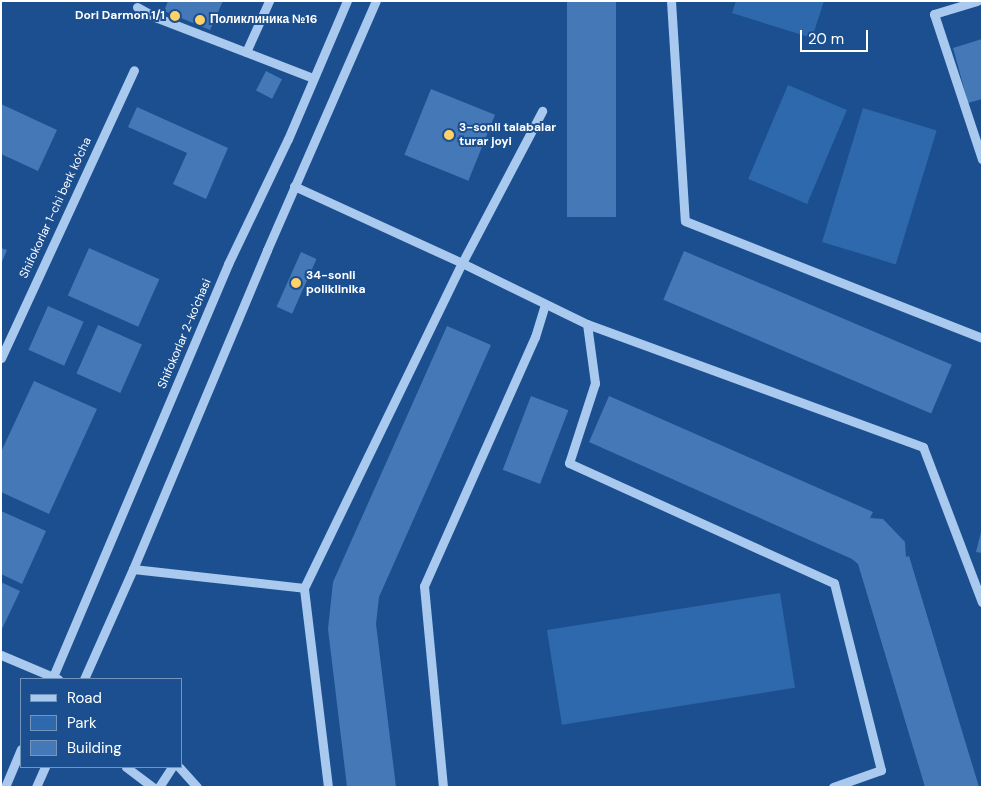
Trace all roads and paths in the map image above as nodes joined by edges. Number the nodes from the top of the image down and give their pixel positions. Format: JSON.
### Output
{"nodes":[{"id":1,"x":269,"y":1,"type":"edge"},
{"id":2,"x":347,"y":1,"type":"edge"},
{"id":3,"x":376,"y":1,"type":"edge"},
{"id":4,"x":671,"y":1,"type":"edge"},
{"id":5,"x":977,"y":1,"type":"edge"},
{"id":6,"x":137,"y":7,"type":"dead end"},
{"id":7,"x":246,"y":52,"type":"junction"},
{"id":8,"x":134,"y":70,"type":"dead end"},
{"id":9,"x":314,"y":78,"type":"junction"},
{"id":10,"x":542,"y":110,"type":"dead end"},
{"id":11,"x":982,"y":160,"type":"edge"},
{"id":12,"x":294,"y":186,"type":"junction"},
{"id":13,"x":462,"y":263,"type":"junction"},
{"id":14,"x":545,"y":304,"type":"junction"},
{"id":15,"x":587,"y":324,"type":"junction"},
{"id":16,"x":982,"y":338,"type":"edge"},
{"id":17,"x":1,"y":358,"type":"edge"},
{"id":18,"x":133,"y":569,"type":"junction"},
{"id":19,"x":304,"y":588,"type":"junction"},
{"id":20,"x":982,"y":602,"type":"edge"},
{"id":21,"x":1,"y":655,"type":"edge"},
{"id":22,"x":52,"y":678,"type":"edge"},
{"id":23,"x":54,"y":678,"type":"edge"},
{"id":24,"x":84,"y":678,"type":"edge"},
{"id":25,"x":20,"y":751,"type":"edge"},
{"id":26,"x":45,"y":768,"type":"edge"},
{"id":27,"x":127,"y":768,"type":"edge"},
{"id":28,"x":171,"y":768,"type":"edge"},
{"id":29,"x":180,"y":768,"type":"edge"},
{"id":30,"x":5,"y":787,"type":"edge"},
{"id":31,"x":36,"y":787,"type":"edge"},
{"id":32,"x":153,"y":787,"type":"edge"},
{"id":33,"x":159,"y":787,"type":"edge"},
{"id":34,"x":197,"y":787,"type":"edge"},
{"id":35,"x":328,"y":787,"type":"edge"},
{"id":36,"x":443,"y":787,"type":"edge"},
{"id":37,"x":833,"y":787,"type":"edge"}],
"edges":[{"from":1,"to":7,"type":"street"},
{"from":2,"to":9,"type":"street","name":"Shifokorlar 2-ko'chasi"},
{"from":3,"to":12,"type":"street"},
{"from":4,"to":16,"type":"street"},
{"from":5,"to":11,"type":"street"},
{"from":6,"to":7,"type":"street"},
{"from":7,"to":9,"type":"street"},
{"from":8,"to":17,"type":"street","name":"Shifokorlar 1-chi berk ko'cha"},
{"from":9,"to":23,"type":"street","name":"Shifokorlar 2-ko'chasi"},
{"from":10,"to":13,"type":"street"},
{"from":12,"to":13,"type":"street"},
{"from":12,"to":18,"type":"street"},
{"from":13,"to":14,"type":"street"},
{"from":13,"to":19,"type":"street"},
{"from":14,"to":15,"type":"street"},
{"from":14,"to":36,"type":"street"},
{"from":15,"to":20,"type":"street"},
{"from":15,"to":37,"type":"street"},
{"from":18,"to":19,"type":"street"},
{"from":18,"to":24,"type":"street"},
{"from":19,"to":35,"type":"street"},
{"from":21,"to":22,"type":"street"},
{"from":25,"to":30,"type":"street"},
{"from":26,"to":31,"type":"street"},
{"from":27,"to":32,"type":"street"},
{"from":28,"to":33,"type":"street"},
{"from":29,"to":34,"type":"street"}]}
